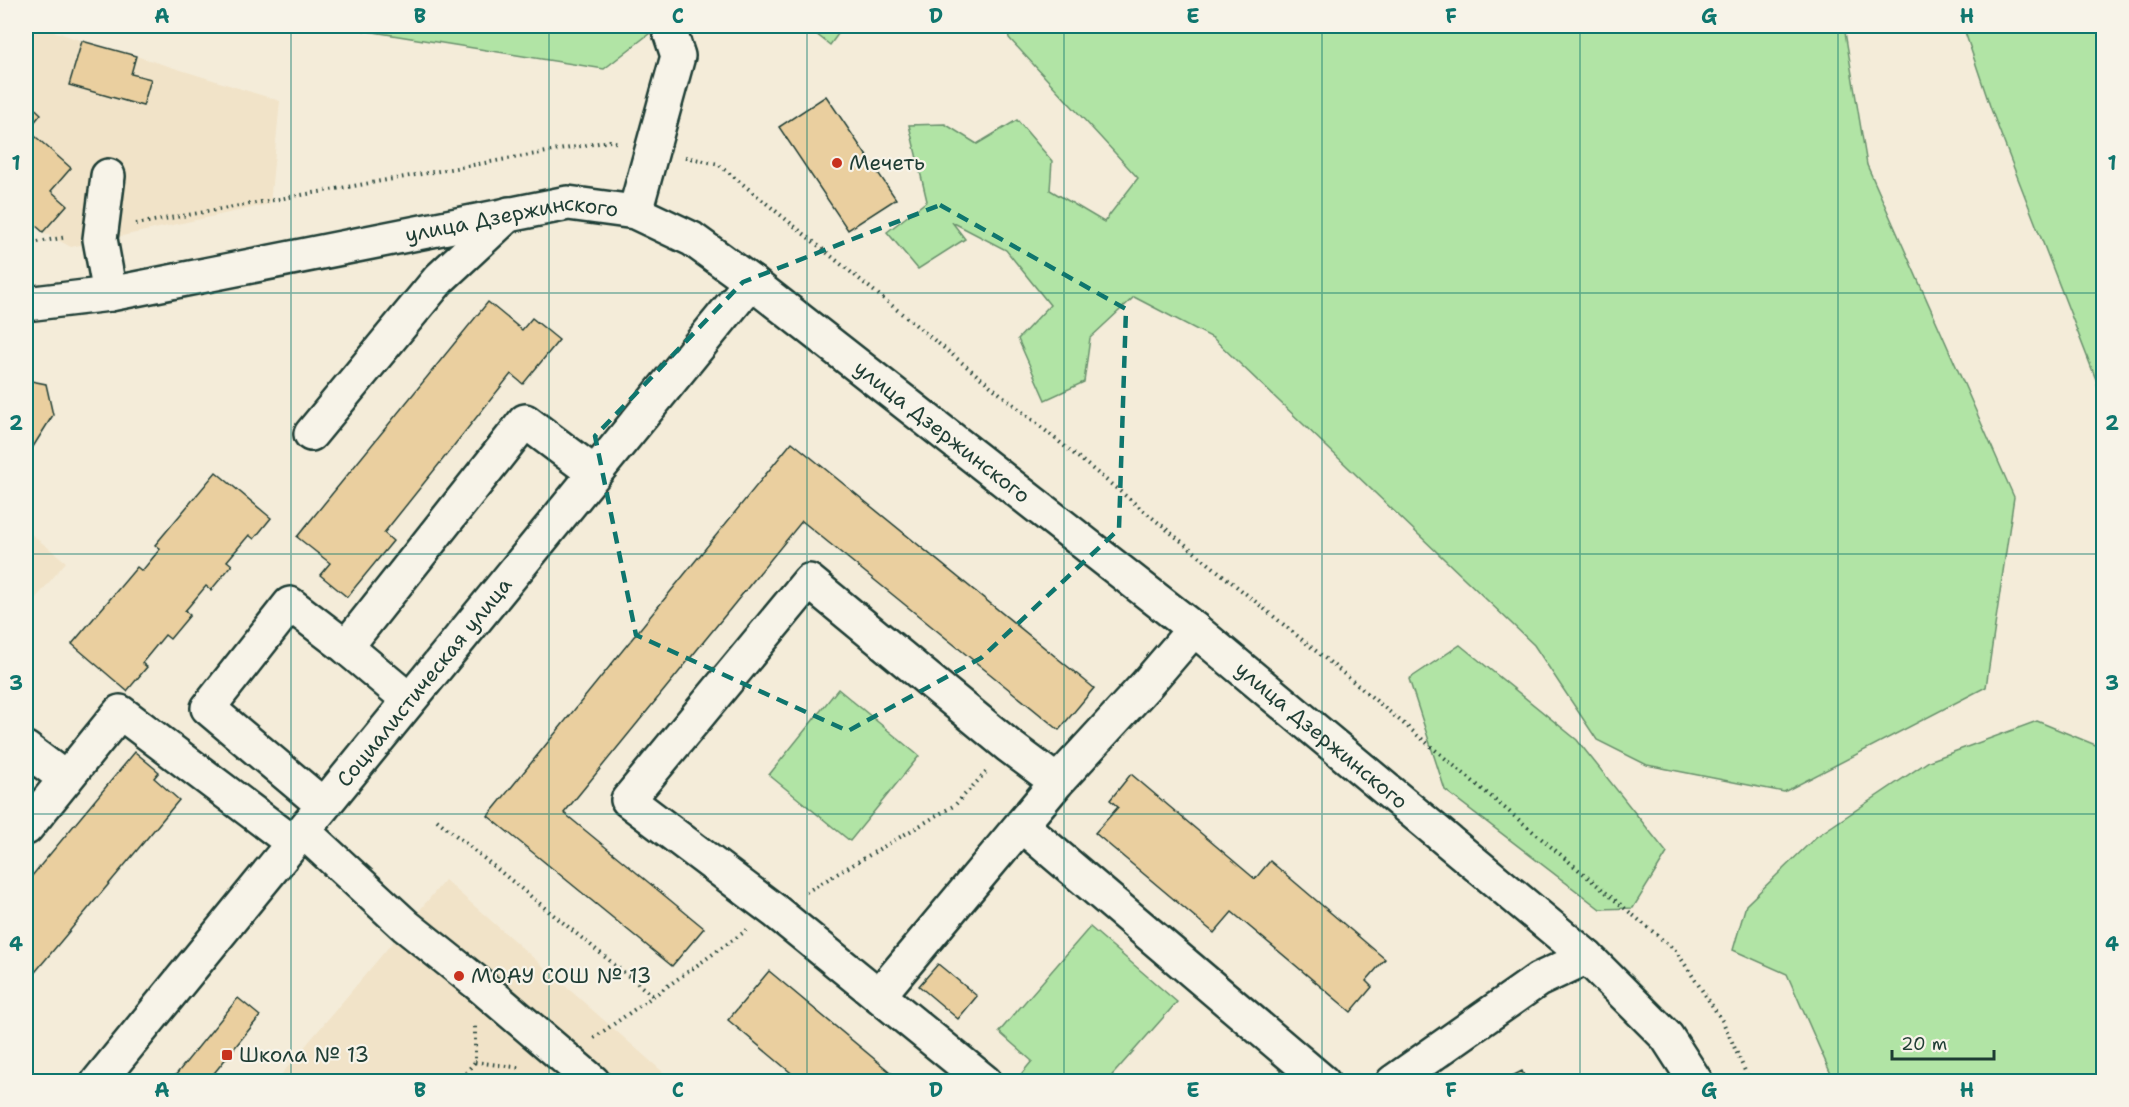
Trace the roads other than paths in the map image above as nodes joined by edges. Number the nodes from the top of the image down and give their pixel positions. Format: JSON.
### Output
{"nodes":[{"id":1,"x":668,"y":26,"type":"edge"},
{"id":2,"x":108,"y":176,"type":"dead end"},
{"id":3,"x":635,"y":212,"type":"junction"},
{"id":4,"x":509,"y":214,"type":"junction"},
{"id":5,"x":751,"y":282,"type":"junction"},
{"id":6,"x":111,"y":294,"type":"junction"},
{"id":7,"x":26,"y":304,"type":"edge"},
{"id":8,"x":311,"y":434,"type":"dead end"},
{"id":9,"x":594,"y":473,"type":"junction"},
{"id":10,"x":1194,"y":629,"type":"junction"},
{"id":11,"x":346,"y":647,"type":"junction"},
{"id":12,"x":409,"y":700,"type":"junction"},
{"id":13,"x":26,"y":749,"type":"edge"},
{"id":14,"x":66,"y":779,"type":"junction"},
{"id":15,"x":1057,"y":782,"type":"junction"},
{"id":16,"x":323,"y":805,"type":"junction"},
{"id":17,"x":1021,"y":825,"type":"junction"},
{"id":18,"x":26,"y":828,"type":"edge"},
{"id":19,"x":298,"y":837,"type":"junction"},
{"id":20,"x":1587,"y":957,"type":"junction"},
{"id":21,"x":880,"y":994,"type":"junction"},
{"id":22,"x":1424,"y":1071,"type":"edge"},
{"id":23,"x":98,"y":1082,"type":"edge"},
{"id":24,"x":593,"y":1082,"type":"edge"},
{"id":25,"x":985,"y":1082,"type":"edge"},
{"id":26,"x":1323,"y":1082,"type":"edge"},
{"id":27,"x":1393,"y":1082,"type":"edge"},
{"id":28,"x":1696,"y":1082,"type":"edge"}],
"edges":[{"from":1,"to":3,"type":"main road"},
{"from":2,"to":6,"type":"main road"},
{"from":3,"to":4,"type":"main road","name":"улица Дзержинского"},
{"from":3,"to":5,"type":"main road","name":"улица Дзержинского"},
{"from":4,"to":6,"type":"main road","name":"улица Дзержинского"},
{"from":4,"to":8,"type":"main road"},
{"from":5,"to":9,"type":"main road","name":"Социалистическая улица"},
{"from":5,"to":10,"type":"main road","name":"улица Дзержинского"},
{"from":6,"to":7,"type":"main road","name":"улица Дзержинского"},
{"from":9,"to":11,"type":"main road"},
{"from":9,"to":12,"type":"main road","name":"Социалистическая улица"},
{"from":10,"to":15,"type":"main road"},
{"from":10,"to":20,"type":"main road","name":"улица Дзержинского"},
{"from":11,"to":12,"type":"main road"},
{"from":11,"to":16,"type":"main road"},
{"from":12,"to":16,"type":"main road","name":"Социалистическая улица"},
{"from":13,"to":14,"type":"main road"},
{"from":14,"to":18,"type":"main road"},
{"from":14,"to":19,"type":"main road"},
{"from":15,"to":17,"type":"main road"},
{"from":15,"to":21,"type":"main road"},
{"from":16,"to":19,"type":"main road","name":"Социалистическая улица"},
{"from":17,"to":21,"type":"main road"},
{"from":17,"to":26,"type":"main road"},
{"from":19,"to":23,"type":"main road","name":"Социалистическая улица"},
{"from":19,"to":24,"type":"main road"},
{"from":20,"to":22,"type":"main road"},
{"from":20,"to":28,"type":"main road","name":"улица Дзержинского"},
{"from":21,"to":25,"type":"main road"},
{"from":22,"to":27,"type":"main road"}]}
